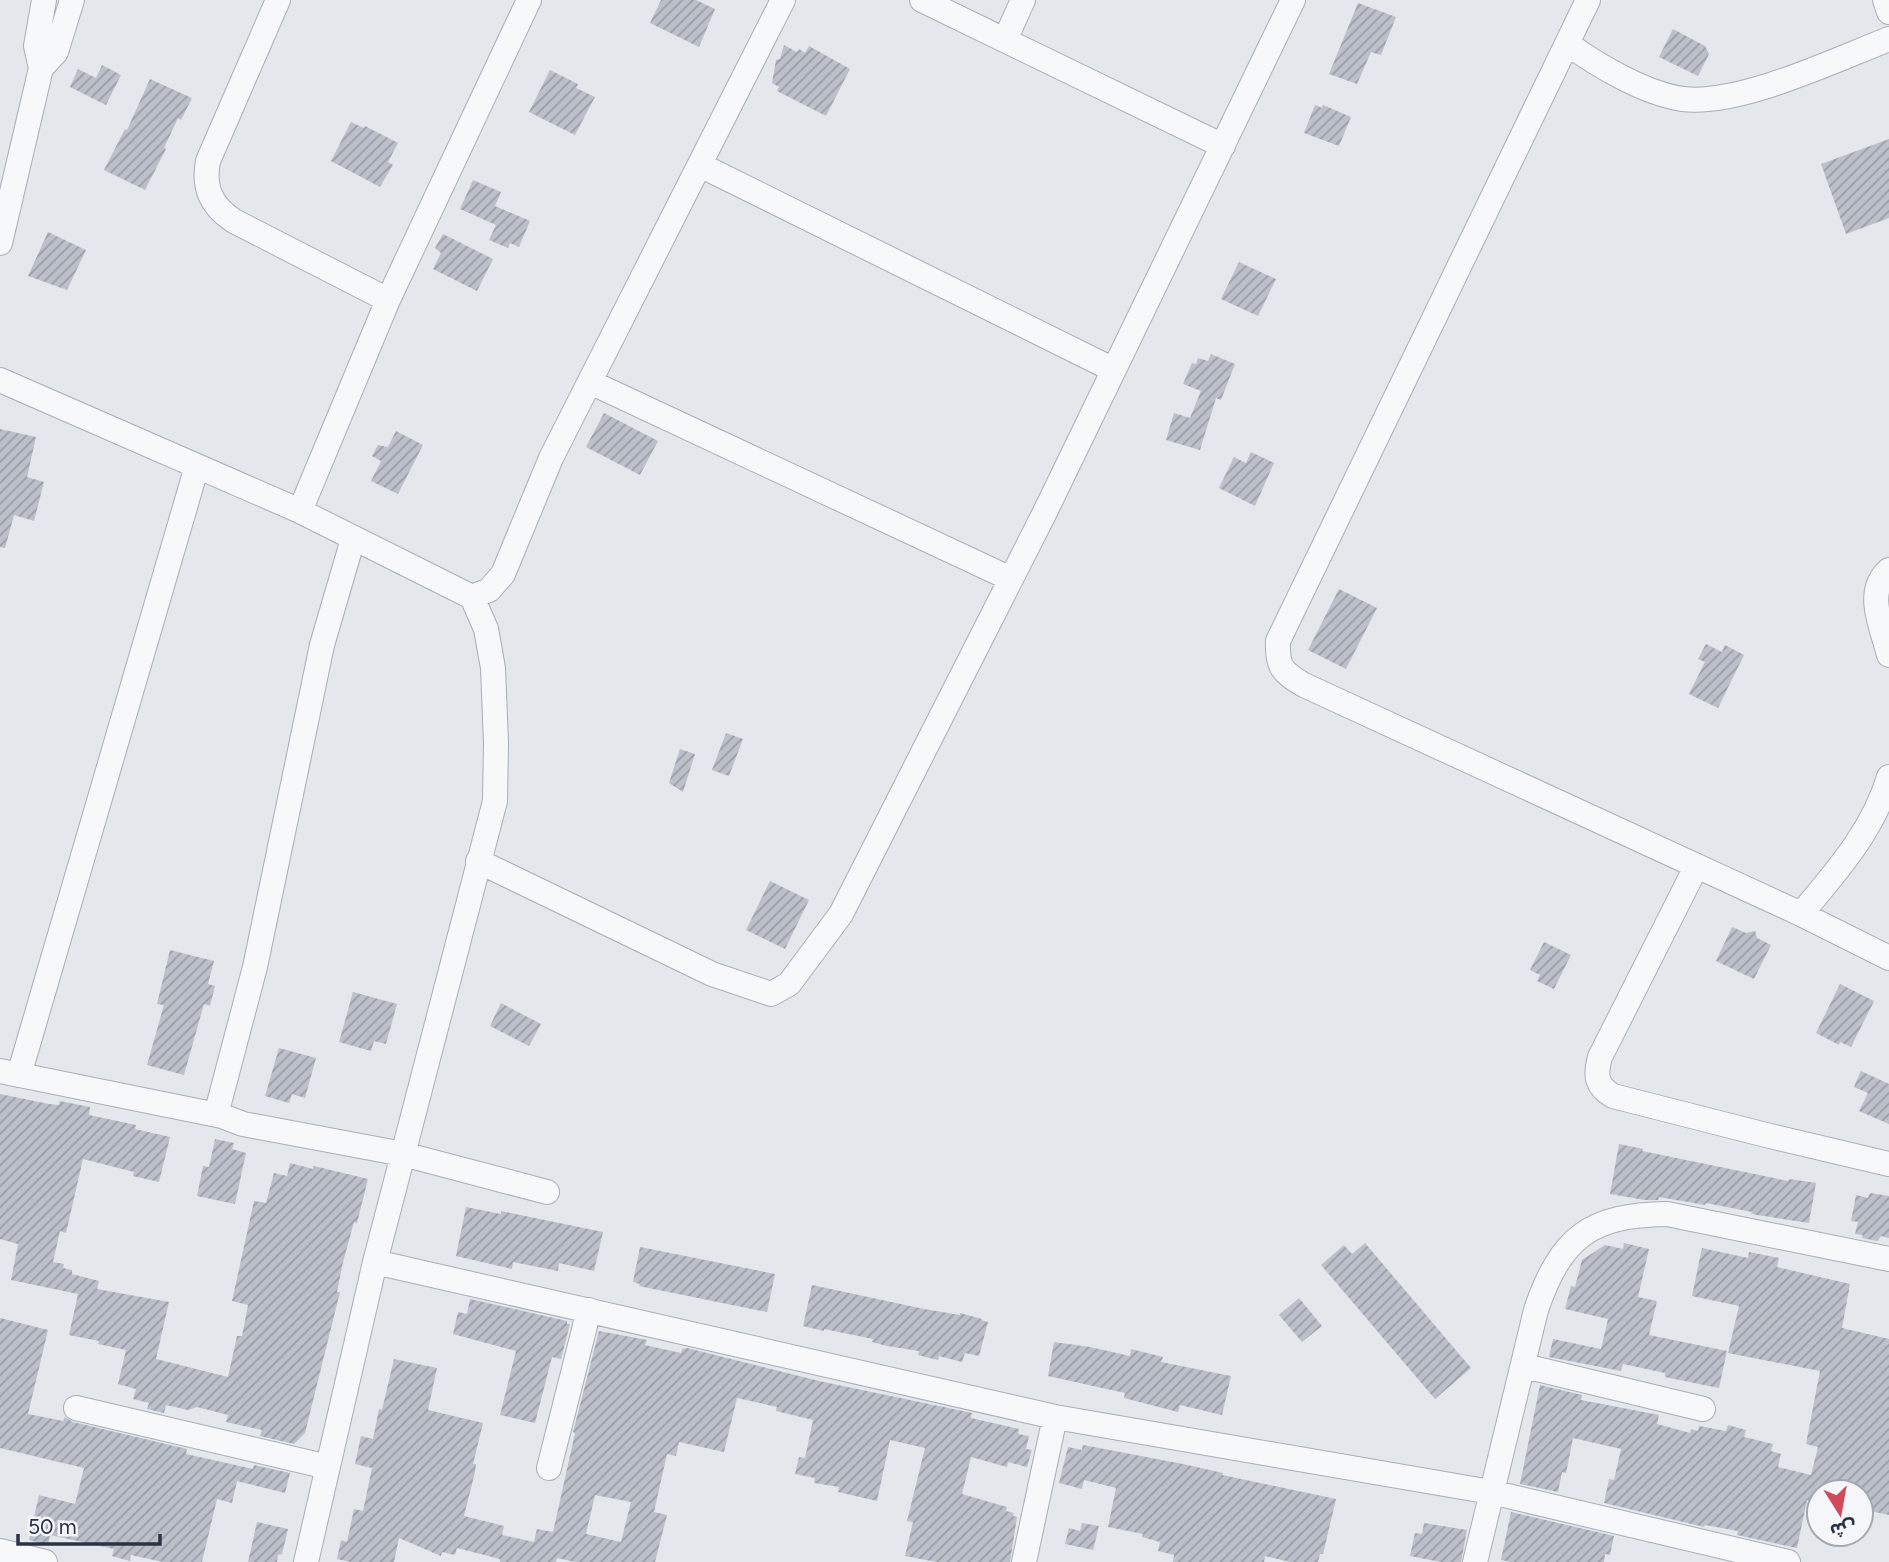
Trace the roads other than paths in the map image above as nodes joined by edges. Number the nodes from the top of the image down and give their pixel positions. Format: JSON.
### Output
{"nodes":[{"id":1,"x":44,"y":0,"type":"edge"},
{"id":2,"x":72,"y":0,"type":"edge"},
{"id":3,"x":278,"y":0,"type":"edge"},
{"id":4,"x":529,"y":0,"type":"edge"},
{"id":5,"x":783,"y":0,"type":"edge"},
{"id":6,"x":922,"y":0,"type":"edge"},
{"id":7,"x":1023,"y":0,"type":"edge"},
{"id":8,"x":1293,"y":0,"type":"edge"},
{"id":9,"x":1588,"y":0,"type":"edge"},
{"id":10,"x":1885,"y":0,"type":"edge"},
{"id":11,"x":1889,"y":12,"type":"edge"},
{"id":12,"x":1889,"y":39,"type":"edge"},
{"id":13,"x":1005,"y":40,"type":"junction"},
{"id":14,"x":1567,"y":43,"type":"junction"},
{"id":15,"x":41,"y":68,"type":"junction"},
{"id":16,"x":1223,"y":146,"type":"junction"},
{"id":17,"x":700,"y":164,"type":"junction"},
{"id":18,"x":0,"y":243,"type":"edge"},
{"id":19,"x":388,"y":300,"type":"junction"},
{"id":20,"x":1114,"y":370,"type":"junction"},
{"id":21,"x":0,"y":380,"type":"edge"},
{"id":22,"x":590,"y":382,"type":"junction"},
{"id":23,"x":197,"y":466,"type":"junction"},
{"id":24,"x":300,"y":511,"type":"junction"},
{"id":25,"x":353,"y":539,"type":"junction"},
{"id":26,"x":1889,"y":570,"type":"edge"},
{"id":27,"x":1011,"y":579,"type":"junction"},
{"id":28,"x":472,"y":597,"type":"junction"},
{"id":29,"x":1889,"y":655,"type":"edge"},
{"id":30,"x":1889,"y":777,"type":"edge"},
{"id":31,"x":478,"y":861,"type":"junction"},
{"id":32,"x":1696,"y":867,"type":"junction"},
{"id":33,"x":1801,"y":914,"type":"junction"},
{"id":34,"x":1889,"y":958,"type":"edge"},
{"id":35,"x":10,"y":1073,"type":"edge"},
{"id":36,"x":222,"y":1116,"type":"junction"},
{"id":37,"x":403,"y":1154,"type":"junction"},
{"id":38,"x":1889,"y":1164,"type":"edge"},
{"id":39,"x":547,"y":1192,"type":"dead end"},
{"id":40,"x":1889,"y":1259,"type":"edge"},
{"id":41,"x":375,"y":1262,"type":"junction"},
{"id":42,"x":589,"y":1310,"type":"junction"},
{"id":43,"x":1524,"y":1366,"type":"junction"},
{"id":44,"x":76,"y":1408,"type":"dead end"},
{"id":45,"x":1703,"y":1409,"type":"dead end"},
{"id":46,"x":1055,"y":1417,"type":"junction"},
{"id":47,"x":328,"y":1467,"type":"junction"},
{"id":48,"x":549,"y":1468,"type":"dead end"},
{"id":49,"x":1491,"y":1492,"type":"junction"},
{"id":50,"x":0,"y":1552,"type":"edge"},
{"id":51,"x":45,"y":1562,"type":"edge"},
{"id":52,"x":306,"y":1562,"type":"edge"},
{"id":53,"x":1024,"y":1562,"type":"edge"},
{"id":54,"x":1475,"y":1562,"type":"edge"},
{"id":55,"x":1788,"y":1562,"type":"edge"}],
"edges":[{"from":1,"to":15,"type":"street"},
{"from":2,"to":15,"type":"street"},
{"from":3,"to":19,"type":"street"},
{"from":4,"to":19,"type":"street"},
{"from":5,"to":17,"type":"street"},
{"from":6,"to":13,"type":"street"},
{"from":7,"to":13,"type":"street"},
{"from":8,"to":16,"type":"street"},
{"from":9,"to":14,"type":"street"},
{"from":10,"to":11,"type":"street"},
{"from":12,"to":14,"type":"street"},
{"from":13,"to":16,"type":"street"},
{"from":14,"to":32,"type":"street"},
{"from":15,"to":18,"type":"street"},
{"from":16,"to":20,"type":"street"},
{"from":17,"to":20,"type":"street"},
{"from":17,"to":22,"type":"street"},
{"from":19,"to":24,"type":"street"},
{"from":20,"to":27,"type":"street"},
{"from":21,"to":23,"type":"street"},
{"from":22,"to":27,"type":"street"},
{"from":22,"to":28,"type":"street"},
{"from":23,"to":24,"type":"street"},
{"from":23,"to":35,"type":"street"},
{"from":24,"to":25,"type":"street"},
{"from":25,"to":28,"type":"street"},
{"from":25,"to":36,"type":"street"},
{"from":26,"to":29,"type":"street"},
{"from":27,"to":31,"type":"street"},
{"from":28,"to":31,"type":"street"},
{"from":30,"to":33,"type":"street"},
{"from":31,"to":37,"type":"street"},
{"from":32,"to":33,"type":"street"},
{"from":32,"to":38,"type":"street"},
{"from":33,"to":34,"type":"street"},
{"from":35,"to":36,"type":"street"},
{"from":36,"to":37,"type":"street"},
{"from":37,"to":39,"type":"street"},
{"from":37,"to":41,"type":"street"},
{"from":40,"to":43,"type":"street"},
{"from":41,"to":42,"type":"street"},
{"from":41,"to":47,"type":"street"},
{"from":42,"to":46,"type":"street"},
{"from":42,"to":48,"type":"street"},
{"from":43,"to":45,"type":"street"},
{"from":43,"to":49,"type":"street"},
{"from":44,"to":47,"type":"street"},
{"from":46,"to":49,"type":"street"},
{"from":46,"to":53,"type":"street"},
{"from":47,"to":52,"type":"street"},
{"from":49,"to":54,"type":"street"},
{"from":49,"to":55,"type":"street"},
{"from":50,"to":51,"type":"street"}]}
